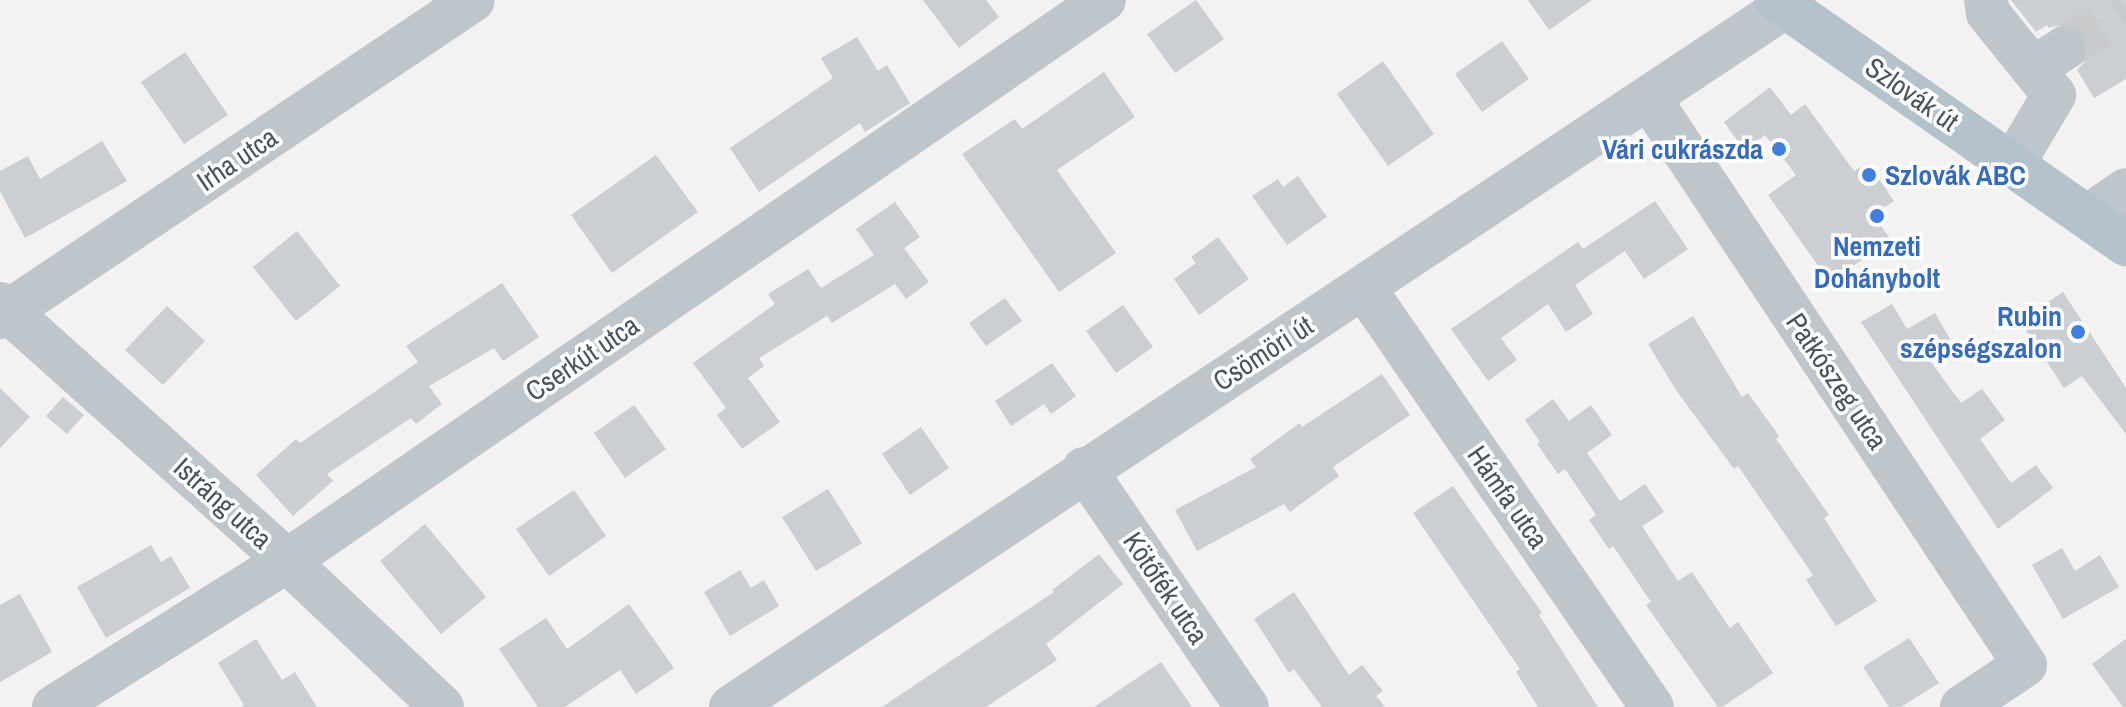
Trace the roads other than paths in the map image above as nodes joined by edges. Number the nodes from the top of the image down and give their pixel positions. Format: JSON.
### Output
{"nodes":[{"id":1,"x":473,"y":0,"type":"edge"},
{"id":2,"x":1104,"y":0,"type":"edge"},
{"id":3,"x":1986,"y":0,"type":"edge"},
{"id":4,"x":1786,"y":2,"type":"edge"},
{"id":5,"x":1649,"y":98,"type":"junction"},
{"id":6,"x":2013,"y":164,"type":"junction"},
{"id":7,"x":2126,"y":190,"type":"edge"},
{"id":8,"x":2087,"y":217,"type":"junction"},
{"id":9,"x":2126,"y":244,"type":"edge"},
{"id":10,"x":1364,"y":288,"type":"junction"},
{"id":11,"x":3,"y":311,"type":"edge"},
{"id":12,"x":1084,"y":469,"type":"junction"},
{"id":13,"x":287,"y":561,"type":"junction"},
{"id":14,"x":54,"y":707,"type":"edge"},
{"id":15,"x":442,"y":707,"type":"edge"},
{"id":16,"x":731,"y":707,"type":"edge"},
{"id":17,"x":1247,"y":707,"type":"edge"},
{"id":18,"x":1652,"y":707,"type":"edge"},
{"id":19,"x":1962,"y":707,"type":"edge"}],
"edges":[{"from":1,"to":11,"type":"street","name":"Irha utca"},
{"from":2,"to":13,"type":"street","name":"Cserkút utca"},
{"from":3,"to":6,"type":"street"},
{"from":4,"to":5,"type":"street","name":"Csömöri út"},
{"from":4,"to":6,"type":"main road","name":"Szlovák út"},
{"from":5,"to":10,"type":"street","name":"Csömöri út"},
{"from":5,"to":19,"type":"street","name":"Patkószeg utca"},
{"from":6,"to":8,"type":"main road","name":"Szlovák út"},
{"from":7,"to":8,"type":"street"},
{"from":8,"to":9,"type":"main road","name":"Szlovák út"},
{"from":10,"to":12,"type":"street","name":"Csömöri út"},
{"from":10,"to":18,"type":"street","name":"Hámfa utca"},
{"from":11,"to":13,"type":"street","name":"Istráng utca"},
{"from":12,"to":16,"type":"street","name":"Csömöri út"},
{"from":12,"to":17,"type":"street","name":"Kötőfék utca"},
{"from":13,"to":14,"type":"street","name":"Cserkút utca"},
{"from":13,"to":15,"type":"street","name":"Istráng utca"}]}
